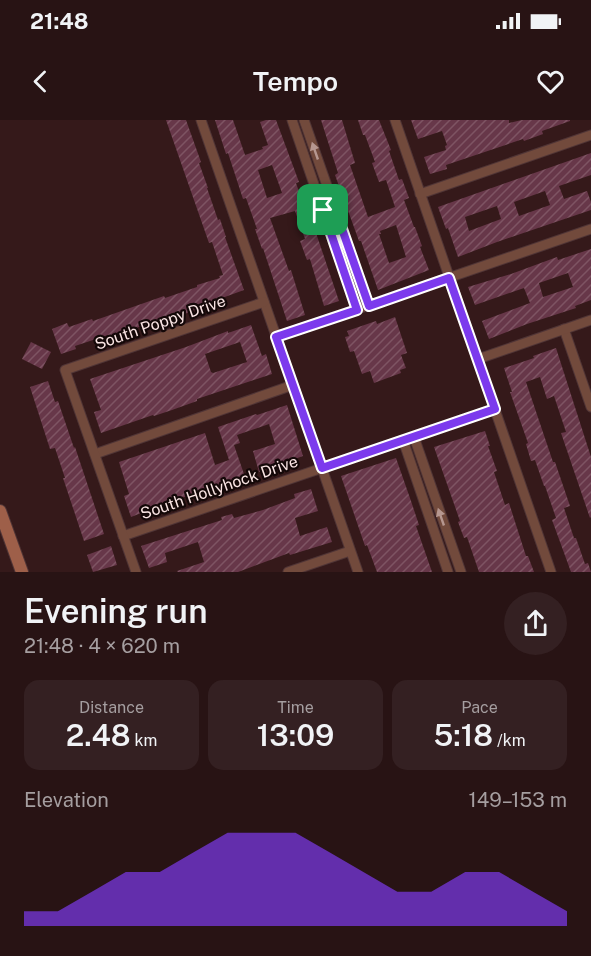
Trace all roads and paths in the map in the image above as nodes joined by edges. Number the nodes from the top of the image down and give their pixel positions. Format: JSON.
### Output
{"nodes":[{"id":1,"x":201,"y":120,"type":"edge"},
{"id":2,"x":395,"y":120,"type":"edge"},
{"id":3,"x":305,"y":122,"type":"edge"},
{"id":4,"x":293,"y":124,"type":"edge"},
{"id":5,"x":591,"y":135,"type":"edge"},
{"id":6,"x":420,"y":194,"type":"junction"},
{"id":7,"x":334,"y":206,"type":"junction"},
{"id":8,"x":323,"y":210,"type":"junction"},
{"id":9,"x":591,"y":229,"type":"edge"},
{"id":10,"x":449,"y":278,"type":"junction"},
{"id":11,"x":264,"y":303,"type":"junction"},
{"id":12,"x":369,"y":306,"type":"junction"},
{"id":13,"x":357,"y":310,"type":"junction"},
{"id":14,"x":591,"y":320,"type":"edge"},
{"id":15,"x":564,"y":330,"type":"junction"},
{"id":16,"x":276,"y":337,"type":"junction"},
{"id":17,"x":478,"y":359,"type":"junction"},
{"id":18,"x":293,"y":385,"type":"junction"},
{"id":19,"x":591,"y":407,"type":"edge"},
{"id":20,"x":495,"y":409,"type":"junction"},
{"id":21,"x":414,"y":436,"type":"junction"},
{"id":22,"x":403,"y":440,"type":"junction"},
{"id":23,"x":95,"y":454,"type":"junction"},
{"id":24,"x":322,"y":468,"type":"junction"},
{"id":25,"x":0,"y":511,"type":"edge"},
{"id":26,"x":123,"y":536,"type":"junction"},
{"id":27,"x":350,"y":551,"type":"junction"},
{"id":28,"x":22,"y":572,"type":"edge"},
{"id":29,"x":136,"y":572,"type":"edge"},
{"id":30,"x":288,"y":572,"type":"edge"},
{"id":31,"x":358,"y":572,"type":"edge"},
{"id":32,"x":448,"y":572,"type":"edge"},
{"id":33,"x":461,"y":572,"type":"edge"},
{"id":34,"x":551,"y":572,"type":"edge"}],
"edges":[{"from":1,"to":11,"type":"street"},
{"from":2,"to":6,"type":"street"},
{"from":3,"to":4,"type":"street"},
{"from":7,"to":3,"type":"street","one_way":true},
{"from":4,"to":8,"type":"street"},
{"from":5,"to":6,"type":"street"},
{"from":6,"to":10,"type":"street"},
{"from":7,"to":8,"type":"street"},
{"from":7,"to":12,"type":"street"},
{"from":8,"to":13,"type":"street"},
{"from":9,"to":10,"type":"street"},
{"from":10,"to":12,"type":"street"},
{"from":10,"to":17,"type":"street"},
{"from":11,"to":16,"type":"street"},
{"from":11,"to":23,"type":"street","name":"South Poppy Drive"},
{"from":12,"to":13,"type":"street"},
{"from":13,"to":16,"type":"street"},
{"from":14,"to":15,"type":"street"},
{"from":15,"to":17,"type":"street"},
{"from":15,"to":19,"type":"street"},
{"from":16,"to":18,"type":"street"},
{"from":17,"to":20,"type":"street"},
{"from":18,"to":23,"type":"street"},
{"from":18,"to":24,"type":"street"},
{"from":20,"to":21,"type":"street","name":"South Hollyhock Drive"},
{"from":20,"to":34,"type":"street"},
{"from":21,"to":22,"type":"street","name":"South Hollyhock Drive"},
{"from":33,"to":21,"type":"street","one_way":true},
{"from":22,"to":24,"type":"street","name":"South Hollyhock Drive"},
{"from":22,"to":32,"type":"street"},
{"from":23,"to":26,"type":"street"},
{"from":24,"to":26,"type":"street","name":"South Hollyhock Drive"},
{"from":24,"to":27,"type":"street"},
{"from":25,"to":28,"type":"main road"},
{"from":26,"to":29,"type":"street"},
{"from":27,"to":30,"type":"street"},
{"from":27,"to":31,"type":"street"}]}
